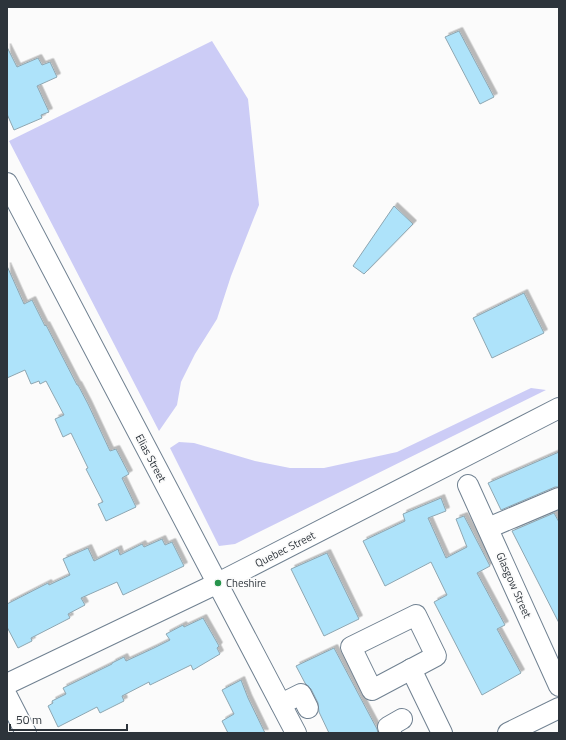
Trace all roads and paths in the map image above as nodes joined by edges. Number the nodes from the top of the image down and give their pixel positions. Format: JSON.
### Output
{"nodes":[{"id":1,"x":7,"y":183,"type":"edge"},
{"id":2,"x":559,"y":408,"type":"edge"},
{"id":3,"x":468,"y":485,"type":"dead end"},
{"id":4,"x":559,"y":498,"type":"edge"},
{"id":5,"x":488,"y":528,"type":"junction"},
{"id":6,"x":218,"y":583,"type":"junction"},
{"id":7,"x":411,"y":669,"type":"dead end"},
{"id":8,"x":7,"y":684,"type":"edge"},
{"id":9,"x":559,"y":686,"type":"edge"},
{"id":10,"x":7,"y":696,"type":"edge"},
{"id":11,"x":281,"y":704,"type":"junction"},
{"id":12,"x":308,"y":708,"type":"dead end"},
{"id":13,"x":559,"y":708,"type":"edge"},
{"id":14,"x":26,"y":733,"type":"edge"},
{"id":15,"x":296,"y":733,"type":"edge"},
{"id":16,"x":442,"y":733,"type":"edge"},
{"id":17,"x":508,"y":733,"type":"edge"}],
"edges":[{"from":1,"to":6,"type":"street","name":"Elias Street"},
{"from":2,"to":6,"type":"street","name":"Quebec Street"},
{"from":3,"to":5,"type":"street","name":"Glasgow Street"},
{"from":4,"to":5,"type":"street"},
{"from":5,"to":9,"type":"street","name":"Glasgow Street"},
{"from":6,"to":8,"type":"street","name":"Quebec Street"},
{"from":6,"to":11,"type":"street","name":"Elias Street"},
{"from":7,"to":16,"type":"street"},
{"from":10,"to":14,"type":"street"},
{"from":11,"to":12,"type":"street"},
{"from":11,"to":15,"type":"street","name":"Elias Street"},
{"from":13,"to":17,"type":"street"}]}
